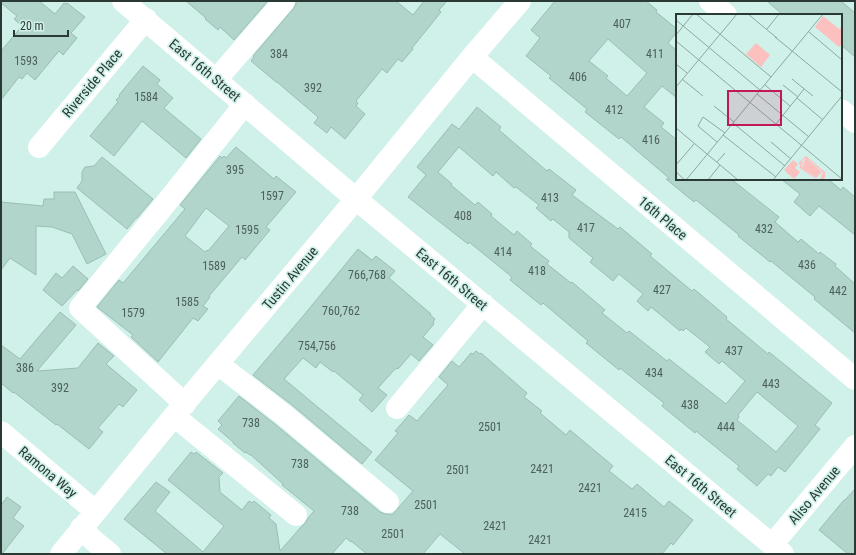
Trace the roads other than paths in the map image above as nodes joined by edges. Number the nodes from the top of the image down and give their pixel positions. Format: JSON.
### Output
{"nodes":[{"id":1,"x":123,"y":1,"type":"edge"},
{"id":2,"x":284,"y":1,"type":"edge"},
{"id":3,"x":520,"y":1,"type":"edge"},
{"id":4,"x":710,"y":1,"type":"edge"},
{"id":5,"x":725,"y":14,"type":"edge"},
{"id":6,"x":146,"y":19,"type":"junction"},
{"id":7,"x":472,"y":57,"type":"junction"},
{"id":8,"x":216,"y":80,"type":"junction"},
{"id":9,"x":245,"y":104,"type":"junction"},
{"id":10,"x":842,"y":111,"type":"edge"},
{"id":11,"x":855,"y":122,"type":"edge"},
{"id":12,"x":39,"y":147,"type":"dead end"},
{"id":13,"x":356,"y":199,"type":"junction"},
{"id":14,"x":482,"y":304,"type":"junction"},
{"id":15,"x":218,"y":364,"type":"junction"},
{"id":16,"x":855,"y":379,"type":"edge"},
{"id":17,"x":397,"y":408,"type":"dead end"},
{"id":18,"x":179,"y":410,"type":"junction"},
{"id":19,"x":1,"y":432,"type":"edge"},
{"id":20,"x":855,"y":446,"type":"edge"},
{"id":21,"x":388,"y":502,"type":"dead end"},
{"id":22,"x":95,"y":511,"type":"junction"},
{"id":23,"x":296,"y":515,"type":"dead end"},
{"id":24,"x":81,"y":528,"type":"junction"},
{"id":25,"x":778,"y":550,"type":"edge"},
{"id":26,"x":61,"y":554,"type":"edge"},
{"id":27,"x":110,"y":554,"type":"edge"}],
"edges":[{"from":1,"to":6,"type":"street","name":"East 16th Street"},
{"from":2,"to":8,"type":"street"},
{"from":3,"to":7,"type":"street","name":"Tustin Avenue"},
{"from":4,"to":5,"type":"street"},
{"from":6,"to":8,"type":"street","name":"East 16th Street"},
{"from":6,"to":12,"type":"street","name":"Riverside Place"},
{"from":7,"to":13,"type":"street","name":"Tustin Avenue"},
{"from":7,"to":16,"type":"street","name":"16th Place"},
{"from":8,"to":9,"type":"street","name":"East 16th Street"},
{"from":9,"to":13,"type":"street","name":"East 16th Street"},
{"from":9,"to":18,"type":"street"},
{"from":10,"to":11,"type":"street"},
{"from":13,"to":14,"type":"street","name":"East 16th Street"},
{"from":13,"to":15,"type":"street","name":"Tustin Avenue"},
{"from":14,"to":17,"type":"street"},
{"from":14,"to":25,"type":"street","name":"East 16th Street"},
{"from":15,"to":18,"type":"street","name":"Tustin Avenue"},
{"from":15,"to":21,"type":"street"},
{"from":18,"to":22,"type":"street","name":"Tustin Avenue"},
{"from":18,"to":23,"type":"street"},
{"from":19,"to":22,"type":"street","name":"Ramona Way"},
{"from":20,"to":25,"type":"street","name":"Aliso Avenue"},
{"from":22,"to":24,"type":"street","name":"Tustin Avenue"},
{"from":24,"to":26,"type":"street","name":"Tustin Avenue"},
{"from":24,"to":27,"type":"street"}]}
